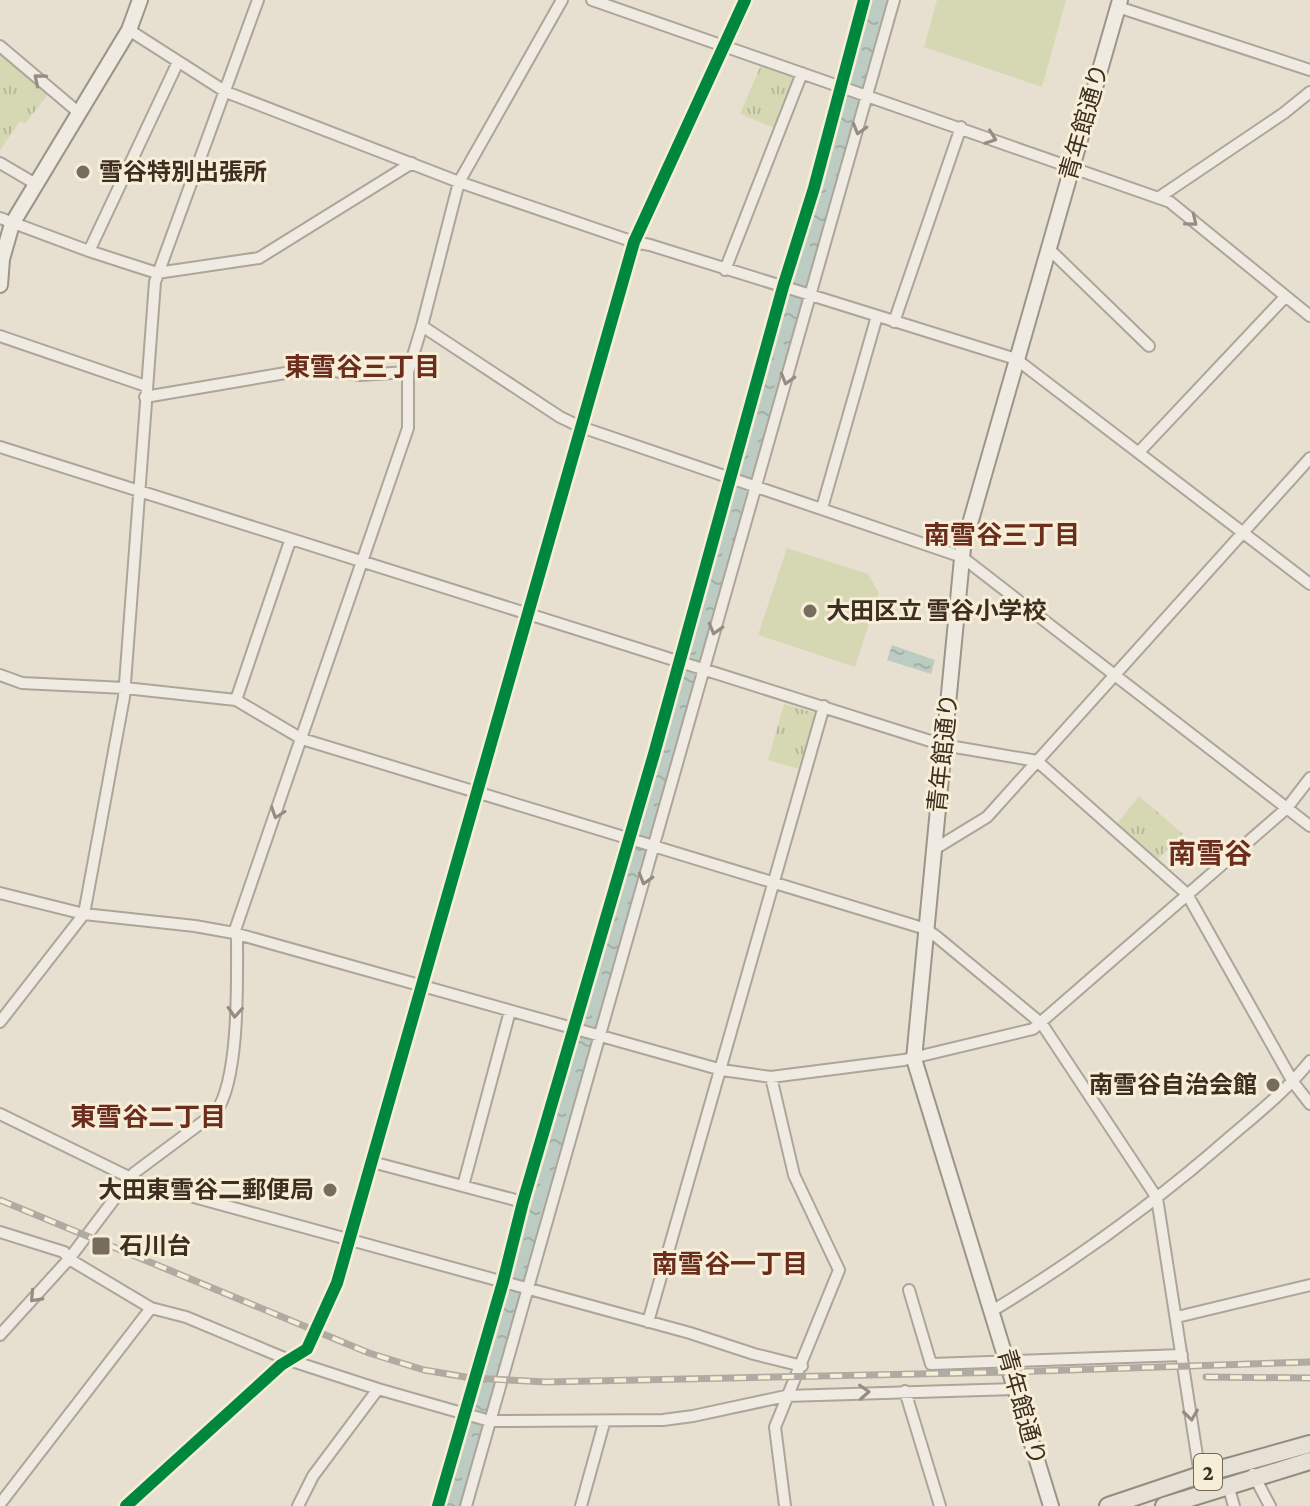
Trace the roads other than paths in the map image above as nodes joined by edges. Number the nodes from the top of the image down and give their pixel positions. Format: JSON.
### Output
{"nodes":[{"id":1,"x":140,"y":0,"type":"edge"},
{"id":2,"x":258,"y":0,"type":"edge"},
{"id":3,"x":562,"y":0,"type":"edge"},
{"id":4,"x":592,"y":0,"type":"edge"},
{"id":5,"x":745,"y":0,"type":"edge"},
{"id":6,"x":864,"y":0,"type":"edge"},
{"id":7,"x":894,"y":0,"type":"edge"},
{"id":8,"x":1119,"y":3,"type":"edge"},
{"id":9,"x":129,"y":30,"type":"junction"},
{"id":10,"x":0,"y":46,"type":"edge"},
{"id":11,"x":724,"y":46,"type":"junction"},
{"id":12,"x":178,"y":62,"type":"junction"},
{"id":13,"x":1310,"y":70,"type":"edge"},
{"id":14,"x":802,"y":73,"type":"junction"},
{"id":15,"x":841,"y":88,"type":"junction"},
{"id":16,"x":226,"y":92,"type":"junction"},
{"id":17,"x":1310,"y":92,"type":"edge"},
{"id":18,"x":866,"y":96,"type":"junction"},
{"id":19,"x":78,"y":112,"type":"junction"},
{"id":20,"x":961,"y":127,"type":"junction"},
{"id":21,"x":0,"y":163,"type":"edge"},
{"id":22,"x":412,"y":163,"type":"junction"},
{"id":23,"x":1071,"y":167,"type":"junction"},
{"id":24,"x":459,"y":182,"type":"junction"},
{"id":25,"x":34,"y":183,"type":"junction"},
{"id":26,"x":1158,"y":198,"type":"junction"},
{"id":27,"x":6,"y":221,"type":"edge"},
{"id":28,"x":634,"y":242,"type":"junction"},
{"id":29,"x":1048,"y":248,"type":"junction"},
{"id":30,"x":89,"y":251,"type":"junction"},
{"id":31,"x":725,"y":270,"type":"junction"},
{"id":32,"x":157,"y":273,"type":"junction"},
{"id":33,"x":0,"y":285,"type":"edge"},
{"id":34,"x":785,"y":288,"type":"junction"},
{"id":35,"x":809,"y":294,"type":"junction"},
{"id":36,"x":1285,"y":297,"type":"junction"},
{"id":37,"x":877,"y":316,"type":"junction"},
{"id":38,"x":1310,"y":316,"type":"edge"},
{"id":39,"x":894,"y":322,"type":"junction"},
{"id":40,"x":422,"y":326,"type":"junction"},
{"id":41,"x":0,"y":336,"type":"edge"},
{"id":42,"x":1149,"y":346,"type":"dead end"},
{"id":43,"x":1016,"y":359,"type":"junction"},
{"id":44,"x":408,"y":372,"type":"junction"},
{"id":45,"x":145,"y":392,"type":"junction"},
{"id":46,"x":581,"y":427,"type":"junction"},
{"id":47,"x":0,"y":447,"type":"edge"},
{"id":48,"x":1139,"y":452,"type":"junction"},
{"id":49,"x":1310,"y":458,"type":"edge"},
{"id":50,"x":731,"y":478,"type":"junction"},
{"id":51,"x":755,"y":487,"type":"junction"},
{"id":52,"x":139,"y":490,"type":"junction"},
{"id":53,"x":822,"y":508,"type":"junction"},
{"id":54,"x":1244,"y":532,"type":"junction"},
{"id":55,"x":290,"y":541,"type":"junction"},
{"id":56,"x":962,"y":557,"type":"junction"},
{"id":57,"x":364,"y":561,"type":"junction"},
{"id":58,"x":1310,"y":584,"type":"edge"},
{"id":59,"x":529,"y":614,"type":"junction"},
{"id":60,"x":681,"y":662,"type":"junction"},
{"id":61,"x":701,"y":668,"type":"junction"},
{"id":62,"x":0,"y":675,"type":"edge"},
{"id":63,"x":1115,"y":676,"type":"junction"},
{"id":64,"x":125,"y":688,"type":"junction"},
{"id":65,"x":236,"y":700,"type":"junction"},
{"id":66,"x":824,"y":706,"type":"junction"},
{"id":67,"x":302,"y":739,"type":"junction"},
{"id":68,"x":943,"y":745,"type":"junction"},
{"id":69,"x":1037,"y":761,"type":"junction"},
{"id":70,"x":1310,"y":778,"type":"edge"},
{"id":71,"x":475,"y":791,"type":"junction"},
{"id":72,"x":1287,"y":808,"type":"junction"},
{"id":73,"x":1310,"y":826,"type":"edge"},
{"id":74,"x":630,"y":839,"type":"junction"},
{"id":75,"x":651,"y":846,"type":"junction"},
{"id":76,"x":933,"y":850,"type":"junction"},
{"id":77,"x":773,"y":882,"type":"junction"},
{"id":78,"x":0,"y":893,"type":"edge"},
{"id":79,"x":1187,"y":894,"type":"junction"},
{"id":80,"x":84,"y":914,"type":"junction"},
{"id":81,"x":926,"y":929,"type":"junction"},
{"id":82,"x":236,"y":934,"type":"junction"},
{"id":83,"x":422,"y":986,"type":"junction"},
{"id":84,"x":510,"y":1011,"type":"junction"},
{"id":85,"x":0,"y":1022,"type":"edge"},
{"id":86,"x":1040,"y":1023,"type":"junction"},
{"id":87,"x":577,"y":1030,"type":"junction"},
{"id":88,"x":596,"y":1036,"type":"junction"},
{"id":89,"x":914,"y":1059,"type":"junction"},
{"id":90,"x":1310,"y":1061,"type":"edge"},
{"id":91,"x":722,"y":1070,"type":"junction"},
{"id":92,"x":771,"y":1077,"type":"junction"},
{"id":93,"x":1293,"y":1082,"type":"junction"},
{"id":94,"x":1310,"y":1104,"type":"edge"},
{"id":95,"x":0,"y":1114,"type":"edge"},
{"id":96,"x":372,"y":1162,"type":"junction"},
{"id":97,"x":131,"y":1178,"type":"junction"},
{"id":98,"x":463,"y":1186,"type":"junction"},
{"id":99,"x":1157,"y":1198,"type":"junction"},
{"id":100,"x":523,"y":1202,"type":"junction"},
{"id":101,"x":0,"y":1232,"type":"edge"},
{"id":102,"x":351,"y":1240,"type":"junction"},
{"id":103,"x":69,"y":1259,"type":"junction"},
{"id":104,"x":505,"y":1283,"type":"junction"},
{"id":105,"x":1310,"y":1285,"type":"edge"},
{"id":106,"x":525,"y":1289,"type":"junction"},
{"id":107,"x":909,"y":1290,"type":"dead end"},
{"id":108,"x":151,"y":1308,"type":"junction"},
{"id":109,"x":992,"y":1311,"type":"junction"},
{"id":110,"x":1177,"y":1317,"type":"junction"},
{"id":111,"x":648,"y":1322,"type":"junction"},
{"id":112,"x":0,"y":1335,"type":"edge"},
{"id":113,"x":1182,"y":1355,"type":"junction"},
{"id":114,"x":289,"y":1360,"type":"junction"},
{"id":115,"x":1008,"y":1360,"type":"junction"},
{"id":116,"x":802,"y":1366,"type":"junction"},
{"id":117,"x":378,"y":1389,"type":"junction"},
{"id":118,"x":1015,"y":1389,"type":"junction"},
{"id":119,"x":905,"y":1391,"type":"junction"},
{"id":120,"x":786,"y":1396,"type":"junction"},
{"id":121,"x":467,"y":1416,"type":"junction"},
{"id":122,"x":488,"y":1421,"type":"junction"},
{"id":123,"x":604,"y":1423,"type":"junction"},
{"id":124,"x":1310,"y":1444,"type":"edge"},
{"id":125,"x":1249,"y":1461,"type":"junction"},
{"id":126,"x":1310,"y":1461,"type":"edge"},
{"id":127,"x":1200,"y":1475,"type":"junction"},
{"id":128,"x":1254,"y":1478,"type":"junction"},
{"id":129,"x":1228,"y":1485,"type":"junction"},
{"id":130,"x":0,"y":1504,"type":"edge"},
{"id":131,"x":126,"y":1506,"type":"edge"},
{"id":132,"x":298,"y":1506,"type":"edge"},
{"id":133,"x":438,"y":1506,"type":"edge"},
{"id":134,"x":466,"y":1506,"type":"edge"},
{"id":135,"x":581,"y":1506,"type":"edge"},
{"id":136,"x":785,"y":1506,"type":"edge"},
{"id":137,"x":940,"y":1506,"type":"edge"},
{"id":138,"x":1051,"y":1506,"type":"edge"},
{"id":139,"x":1108,"y":1506,"type":"edge"},
{"id":140,"x":1164,"y":1506,"type":"edge"},
{"id":141,"x":1234,"y":1506,"type":"edge"},
{"id":142,"x":1270,"y":1506,"type":"edge"}],
"edges":[{"from":1,"to":9,"type":"street"},
{"from":2,"to":16,"type":"street"},
{"from":3,"to":24,"type":"street"},
{"from":4,"to":11,"type":"street"},
{"from":5,"to":11,"type":"street"},
{"from":6,"to":15,"type":"street"},
{"from":7,"to":18,"type":"street"},
{"from":8,"to":13,"type":"street"},
{"from":8,"to":23,"type":"street","name":"青年館通り"},
{"from":9,"to":12,"type":"street"},
{"from":9,"to":19,"type":"street"},
{"from":19,"to":10,"type":"street","one_way":true},
{"from":11,"to":14,"type":"street"},
{"from":11,"to":28,"type":"street"},
{"from":12,"to":16,"type":"street"},
{"from":12,"to":30,"type":"street"},
{"from":14,"to":15,"type":"street"},
{"from":14,"to":31,"type":"street"},
{"from":15,"to":18,"type":"street"},
{"from":15,"to":34,"type":"street"},
{"from":16,"to":22,"type":"street"},
{"from":16,"to":32,"type":"street"},
{"from":17,"to":26,"type":"street"},
{"from":18,"to":20,"type":"street"},
{"from":18,"to":35,"type":"street","one_way":true},
{"from":19,"to":25,"type":"street"},
{"from":20,"to":23,"type":"street","one_way":true},
{"from":20,"to":39,"type":"street"},
{"from":21,"to":25,"type":"street"},
{"from":22,"to":24,"type":"street"},
{"from":22,"to":32,"type":"street"},
{"from":23,"to":26,"type":"street"},
{"from":23,"to":29,"type":"street","name":"青年館通り"},
{"from":24,"to":28,"type":"street"},
{"from":24,"to":40,"type":"street"},
{"from":25,"to":27,"type":"street"},
{"from":26,"to":36,"type":"street","one_way":true},
{"from":27,"to":30,"type":"street"},
{"from":27,"to":33,"type":"street"},
{"from":28,"to":31,"type":"street"},
{"from":28,"to":46,"type":"street"},
{"from":29,"to":42,"type":"street"},
{"from":29,"to":43,"type":"street","name":"青年館通り"},
{"from":30,"to":32,"type":"street"},
{"from":31,"to":34,"type":"street"},
{"from":32,"to":45,"type":"street"},
{"from":34,"to":35,"type":"street"},
{"from":34,"to":50,"type":"street"},
{"from":35,"to":37,"type":"street"},
{"from":35,"to":51,"type":"street","one_way":true},
{"from":36,"to":38,"type":"street"},
{"from":36,"to":48,"type":"street"},
{"from":37,"to":39,"type":"street"},
{"from":37,"to":53,"type":"street"},
{"from":39,"to":43,"type":"street"},
{"from":40,"to":44,"type":"street"},
{"from":40,"to":46,"type":"street"},
{"from":41,"to":45,"type":"street"},
{"from":43,"to":48,"type":"street"},
{"from":43,"to":56,"type":"street","name":"青年館通り"},
{"from":44,"to":45,"type":"street"},
{"from":44,"to":57,"type":"street"},
{"from":45,"to":52,"type":"street"},
{"from":46,"to":50,"type":"street"},
{"from":46,"to":59,"type":"street"},
{"from":47,"to":52,"type":"street"},
{"from":48,"to":54,"type":"street"},
{"from":49,"to":54,"type":"street"},
{"from":50,"to":51,"type":"street"},
{"from":50,"to":60,"type":"street"},
{"from":51,"to":53,"type":"street"},
{"from":51,"to":61,"type":"street","one_way":true},
{"from":52,"to":55,"type":"street"},
{"from":52,"to":64,"type":"street"},
{"from":53,"to":56,"type":"street"},
{"from":54,"to":58,"type":"street"},
{"from":54,"to":63,"type":"street"},
{"from":55,"to":57,"type":"street"},
{"from":55,"to":65,"type":"street"},
{"from":56,"to":63,"type":"street"},
{"from":56,"to":68,"type":"street","name":"青年館通り"},
{"from":57,"to":59,"type":"street"},
{"from":57,"to":67,"type":"street"},
{"from":59,"to":60,"type":"street"},
{"from":59,"to":71,"type":"street"},
{"from":60,"to":61,"type":"street"},
{"from":60,"to":74,"type":"street"},
{"from":61,"to":66,"type":"street"},
{"from":61,"to":75,"type":"street"},
{"from":62,"to":64,"type":"street"},
{"from":63,"to":69,"type":"street"},
{"from":63,"to":72,"type":"street"},
{"from":64,"to":65,"type":"street"},
{"from":64,"to":80,"type":"street"},
{"from":65,"to":67,"type":"street"},
{"from":66,"to":68,"type":"street"},
{"from":66,"to":77,"type":"street"},
{"from":67,"to":71,"type":"street"},
{"from":67,"to":82,"type":"street","one_way":true},
{"from":68,"to":69,"type":"street"},
{"from":68,"to":76,"type":"street","name":"青年館通り"},
{"from":69,"to":76,"type":"street"},
{"from":69,"to":79,"type":"street"},
{"from":70,"to":72,"type":"street"},
{"from":71,"to":74,"type":"street"},
{"from":71,"to":83,"type":"street"},
{"from":72,"to":73,"type":"street"},
{"from":72,"to":79,"type":"street"},
{"from":74,"to":75,"type":"street"},
{"from":74,"to":87,"type":"street"},
{"from":75,"to":77,"type":"street"},
{"from":75,"to":88,"type":"street","one_way":true},
{"from":76,"to":81,"type":"street","name":"青年館通り"},
{"from":77,"to":81,"type":"street"},
{"from":77,"to":91,"type":"street"},
{"from":78,"to":80,"type":"street"},
{"from":79,"to":86,"type":"street"},
{"from":79,"to":93,"type":"street"},
{"from":80,"to":82,"type":"street"},
{"from":80,"to":85,"type":"street"},
{"from":81,"to":86,"type":"street"},
{"from":81,"to":89,"type":"street","name":"青年館通り"},
{"from":82,"to":83,"type":"street"},
{"from":82,"to":97,"type":"street","one_way":true},
{"from":83,"to":84,"type":"street"},
{"from":83,"to":96,"type":"street"},
{"from":84,"to":87,"type":"street"},
{"from":84,"to":98,"type":"street"},
{"from":86,"to":89,"type":"street"},
{"from":86,"to":99,"type":"street"},
{"from":87,"to":88,"type":"street"},
{"from":87,"to":100,"type":"street"},
{"from":88,"to":91,"type":"street"},
{"from":88,"to":106,"type":"street"},
{"from":89,"to":92,"type":"street"},
{"from":89,"to":109,"type":"street","name":"青年館通り"},
{"from":90,"to":93,"type":"street"},
{"from":91,"to":92,"type":"street"},
{"from":91,"to":111,"type":"street"},
{"from":92,"to":116,"type":"street"},
{"from":93,"to":94,"type":"street"},
{"from":93,"to":99,"type":"street"},
{"from":95,"to":97,"type":"street"},
{"from":96,"to":98,"type":"street"},
{"from":96,"to":102,"type":"street"},
{"from":97,"to":102,"type":"street"},
{"from":97,"to":103,"type":"street"},
{"from":98,"to":100,"type":"street"},
{"from":99,"to":109,"type":"street"},
{"from":99,"to":110,"type":"street"},
{"from":100,"to":104,"type":"street"},
{"from":101,"to":103,"type":"street"},
{"from":102,"to":104,"type":"street"},
{"from":102,"to":114,"type":"street"},
{"from":103,"to":108,"type":"street"},
{"from":103,"to":112,"type":"street","one_way":true},
{"from":104,"to":106,"type":"street"},
{"from":104,"to":121,"type":"street"},
{"from":105,"to":110,"type":"street"},
{"from":106,"to":111,"type":"street"},
{"from":106,"to":122,"type":"street"},
{"from":107,"to":115,"type":"street"},
{"from":108,"to":114,"type":"street"},
{"from":108,"to":130,"type":"street"},
{"from":109,"to":115,"type":"street","name":"青年館通り"},
{"from":110,"to":113,"type":"street"},
{"from":111,"to":116,"type":"street"},
{"from":113,"to":115,"type":"street"},
{"from":113,"to":127,"type":"street","one_way":true},
{"from":114,"to":117,"type":"street"},
{"from":114,"to":131,"type":"street"},
{"from":115,"to":118,"type":"street","name":"青年館通り"},
{"from":116,"to":120,"type":"street"},
{"from":117,"to":121,"type":"street"},
{"from":117,"to":132,"type":"street"},
{"from":118,"to":119,"type":"street"},
{"from":118,"to":138,"type":"street","name":"青年館通り"},
{"from":120,"to":119,"type":"street","one_way":true},
{"from":119,"to":137,"type":"street"},
{"from":120,"to":123,"type":"street"},
{"from":120,"to":136,"type":"street"},
{"from":121,"to":122,"type":"street"},
{"from":121,"to":133,"type":"street"},
{"from":122,"to":123,"type":"street"},
{"from":122,"to":134,"type":"street"},
{"from":123,"to":135,"type":"street"},
{"from":124,"to":125,"type":"main road","number":"2"},
{"from":125,"to":127,"type":"main road","number":"2"},
{"from":125,"to":128,"type":"street"},
{"from":126,"to":128,"type":"main road","number":"2"},
{"from":127,"to":139,"type":"main road","number":"2"},
{"from":128,"to":129,"type":"main road","number":"2"},
{"from":128,"to":142,"type":"street"},
{"from":129,"to":140,"type":"main road","number":"2"},
{"from":129,"to":141,"type":"street"}]}
